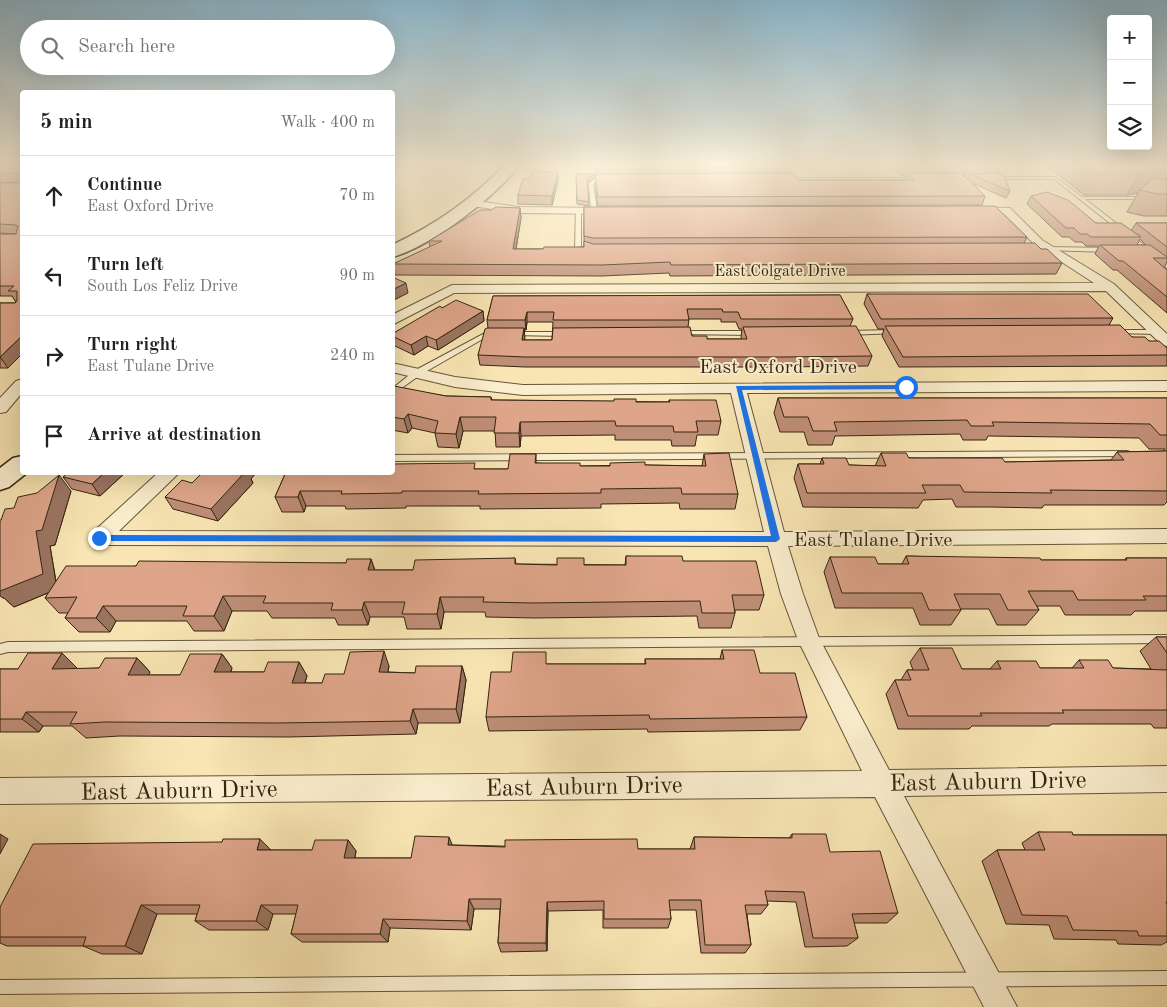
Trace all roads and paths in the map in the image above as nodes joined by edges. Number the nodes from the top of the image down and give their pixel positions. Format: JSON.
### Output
{"nodes":[{"id":1,"x":459,"y":211,"type":"edge"},
{"id":2,"x":578,"y":211,"type":"joint"},
{"id":3,"x":594,"y":211,"type":"joint"},
{"id":4,"x":623,"y":211,"type":"edge"},
{"id":5,"x":1007,"y":211,"type":"edge"},
{"id":6,"x":1096,"y":211,"type":"edge"},
{"id":7,"x":1042,"y":249,"type":"junction"},
{"id":8,"x":395,"y":250,"type":"edge"},
{"id":9,"x":1117,"y":250,"type":"edge"},
{"id":10,"x":1136,"y":250,"type":"edge"},
{"id":11,"x":1146,"y":250,"type":"junction"},
{"id":12,"x":594,"y":251,"type":"edge"},
{"id":13,"x":1167,"y":266,"type":"edge"},
{"id":14,"x":1109,"y":287,"type":"junction"},
{"id":15,"x":452,"y":289,"type":"joint"},
{"id":16,"x":395,"y":319,"type":"edge"},
{"id":17,"x":903,"y":332,"type":"edge"},
{"id":18,"x":1111,"y":332,"type":"edge"},
{"id":19,"x":1156,"y":332,"type":"junction"},
{"id":20,"x":675,"y":333,"type":"edge"},
{"id":21,"x":764,"y":333,"type":"edge"},
{"id":22,"x":844,"y":333,"type":"edge"},
{"id":23,"x":497,"y":334,"type":"edge"},
{"id":24,"x":507,"y":334,"type":"edge"},
{"id":25,"x":576,"y":334,"type":"edge"},
{"id":26,"x":1167,"y":342,"type":"edge"},
{"id":27,"x":395,"y":368,"type":"edge"},
{"id":28,"x":417,"y":374,"type":"junction"},
{"id":29,"x":20,"y":386,"type":"edge"},
{"id":30,"x":1167,"y":386,"type":"edge"},
{"id":31,"x":738,"y":388,"type":"junction"},
{"id":32,"x":395,"y":391,"type":"edge"},
{"id":33,"x":3,"y":401,"type":"edge"},
{"id":34,"x":1137,"y":454,"type":"edge"},
{"id":35,"x":755,"y":456,"type":"junction"},
{"id":36,"x":395,"y":458,"type":"edge"},
{"id":37,"x":20,"y":466,"type":"edge"},
{"id":38,"x":168,"y":475,"type":"edge"},
{"id":39,"x":0,"y":481,"type":"edge"},
{"id":40,"x":1167,"y":536,"type":"edge"},
{"id":41,"x":776,"y":539,"type":"junction"},
{"id":42,"x":809,"y":640,"type":"junction"},
{"id":43,"x":1167,"y":640,"type":"edge"},
{"id":44,"x":0,"y":650,"type":"edge"},
{"id":45,"x":1167,"y":779,"type":"edge"},
{"id":46,"x":882,"y":783,"type":"junction"},
{"id":47,"x":0,"y":791,"type":"edge"},
{"id":48,"x":1167,"y":978,"type":"edge"},
{"id":49,"x":987,"y":980,"type":"junction"},
{"id":50,"x":0,"y":987,"type":"edge"},
{"id":51,"x":1001,"y":1007,"type":"edge"}],
"edges":[{"from":1,"to":8,"type":"main road"},
{"from":2,"to":3,"type":"street"},
{"from":2,"to":12,"type":"lane"},
{"from":3,"to":4,"type":"street"},
{"from":5,"to":7,"type":"street"},
{"from":6,"to":11,"type":"lane"},
{"from":7,"to":9,"type":"lane"},
{"from":7,"to":14,"type":"street"},
{"from":10,"to":11,"type":"lane"},
{"from":11,"to":13,"type":"lane"},
{"from":14,"to":15,"type":"street","name":"East Colgate Drive"},
{"from":14,"to":19,"type":"street"},
{"from":15,"to":16,"type":"street"},
{"from":17,"to":22,"type":"lane"},
{"from":18,"to":19,"type":"lane"},
{"from":19,"to":26,"type":"street"},
{"from":20,"to":21,"type":"lane"},
{"from":23,"to":28,"type":"lane"},
{"from":24,"to":25,"type":"lane"},
{"from":27,"to":28,"type":"street","name":"East Oxford Drive"},
{"from":28,"to":31,"type":"street","name":"East Oxford Drive"},
{"from":28,"to":32,"type":"lane"},
{"from":29,"to":33,"type":"street"},
{"from":30,"to":31,"type":"street","name":"East Oxford Drive"},
{"from":31,"to":35,"type":"street"},
{"from":34,"to":35,"type":"lane"},
{"from":35,"to":36,"type":"lane"},
{"from":35,"to":41,"type":"street"},
{"from":37,"to":39,"type":"main road"},
{"from":38,"to":41,"type":"street","name":"East Tulane Drive"},
{"from":40,"to":41,"type":"street","name":"East Tulane Drive"},
{"from":41,"to":42,"type":"street"},
{"from":42,"to":43,"type":"lane"},
{"from":42,"to":44,"type":"lane"},
{"from":42,"to":46,"type":"street"},
{"from":45,"to":46,"type":"street","name":"East Auburn Drive"},
{"from":46,"to":47,"type":"street","name":"East Auburn Drive"},
{"from":46,"to":49,"type":"street"},
{"from":48,"to":49,"type":"lane"},
{"from":49,"to":50,"type":"lane"},
{"from":49,"to":51,"type":"street"}]}
